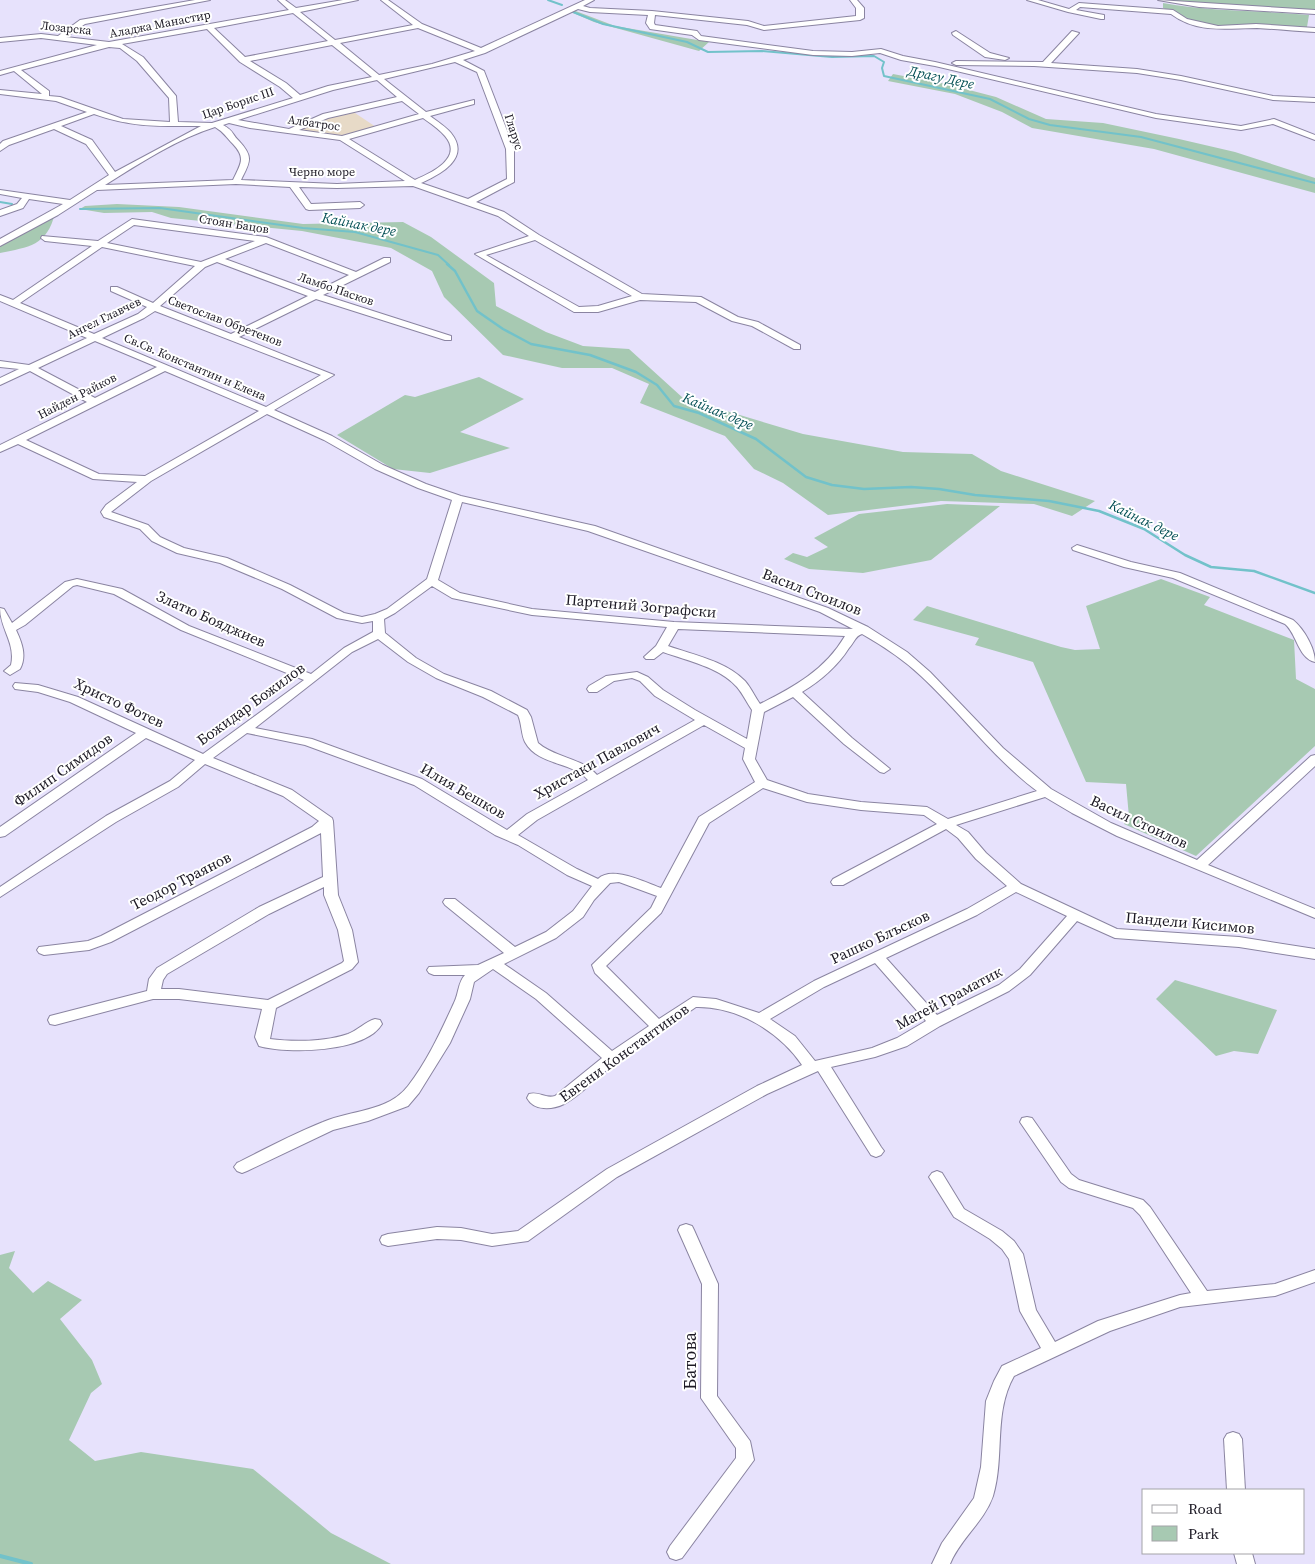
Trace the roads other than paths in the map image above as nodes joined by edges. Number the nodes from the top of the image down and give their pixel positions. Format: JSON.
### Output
{"nodes":[{"id":1,"x":207,"y":0,"type":"edge"},
{"id":2,"x":281,"y":0,"type":"edge"},
{"id":3,"x":355,"y":0,"type":"edge"},
{"id":4,"x":384,"y":0,"type":"edge"},
{"id":5,"x":591,"y":0,"type":"edge"},
{"id":6,"x":853,"y":0,"type":"edge"},
{"id":7,"x":1030,"y":0,"type":"edge"},
{"id":8,"x":1161,"y":0,"type":"edge"},
{"id":9,"x":575,"y":6,"type":"junction"},
{"id":10,"x":293,"y":11,"type":"junction"},
{"id":11,"x":1070,"y":11,"type":"junction"},
{"id":12,"x":1315,"y":12,"type":"edge"},
{"id":13,"x":652,"y":13,"type":"junction"},
{"id":14,"x":1102,"y":17,"type":"dead end"},
{"id":15,"x":208,"y":26,"type":"junction"},
{"id":16,"x":419,"y":26,"type":"junction"},
{"id":17,"x":1315,"y":30,"type":"edge"},
{"id":18,"x":956,"y":33,"type":"dead end"},
{"id":19,"x":1075,"y":33,"type":"dead end"},
{"id":20,"x":60,"y":38,"type":"junction"},
{"id":21,"x":0,"y":40,"type":"edge"},
{"id":22,"x":332,"y":42,"type":"junction"},
{"id":23,"x":110,"y":44,"type":"junction"},
{"id":24,"x":482,"y":51,"type":"junction"},
{"id":25,"x":243,"y":60,"type":"junction"},
{"id":26,"x":456,"y":60,"type":"junction"},
{"id":27,"x":935,"y":64,"type":"junction"},
{"id":28,"x":1034,"y":64,"type":"junction"},
{"id":29,"x":1046,"y":64,"type":"junction"},
{"id":30,"x":16,"y":69,"type":"junction"},
{"id":31,"x":0,"y":73,"type":"edge"},
{"id":32,"x":378,"y":77,"type":"junction"},
{"id":33,"x":0,"y":92,"type":"edge"},
{"id":34,"x":45,"y":97,"type":"junction"},
{"id":35,"x":297,"y":97,"type":"junction"},
{"id":36,"x":404,"y":98,"type":"junction"},
{"id":37,"x":1315,"y":100,"type":"edge"},
{"id":38,"x":471,"y":102,"type":"dead end"},
{"id":39,"x":93,"y":112,"type":"junction"},
{"id":40,"x":426,"y":116,"type":"junction"},
{"id":41,"x":229,"y":120,"type":"junction"},
{"id":42,"x":174,"y":123,"type":"junction"},
{"id":43,"x":216,"y":124,"type":"junction"},
{"id":44,"x":54,"y":126,"type":"junction"},
{"id":45,"x":290,"y":131,"type":"junction"},
{"id":46,"x":342,"y":138,"type":"junction"},
{"id":47,"x":1315,"y":138,"type":"edge"},
{"id":48,"x":2,"y":145,"type":"edge"},
{"id":49,"x":114,"y":176,"type":"junction"},
{"id":50,"x":236,"y":182,"type":"junction"},
{"id":51,"x":414,"y":183,"type":"junction"},
{"id":52,"x":294,"y":186,"type":"junction"},
{"id":53,"x":95,"y":188,"type":"junction"},
{"id":54,"x":0,"y":192,"type":"edge"},
{"id":55,"x":25,"y":199,"type":"junction"},
{"id":56,"x":72,"y":203,"type":"junction"},
{"id":57,"x":468,"y":203,"type":"junction"},
{"id":58,"x":360,"y":205,"type":"dead end"},
{"id":59,"x":0,"y":212,"type":"edge"},
{"id":60,"x":536,"y":237,"type":"junction"},
{"id":61,"x":44,"y":238,"type":"dead end"},
{"id":62,"x":266,"y":240,"type":"junction"},
{"id":63,"x":0,"y":243,"type":"edge"},
{"id":64,"x":100,"y":244,"type":"junction"},
{"id":65,"x":217,"y":259,"type":"junction"},
{"id":66,"x":387,"y":260,"type":"dead end"},
{"id":67,"x":202,"y":265,"type":"junction"},
{"id":68,"x":357,"y":275,"type":"junction"},
{"id":69,"x":114,"y":289,"type":"dead end"},
{"id":70,"x":314,"y":295,"type":"junction"},
{"id":71,"x":640,"y":297,"type":"junction"},
{"id":72,"x":0,"y":298,"type":"edge"},
{"id":73,"x":13,"y":304,"type":"junction"},
{"id":74,"x":154,"y":307,"type":"junction"},
{"id":75,"x":230,"y":337,"type":"junction"},
{"id":76,"x":95,"y":338,"type":"junction"},
{"id":77,"x":448,"y":338,"type":"dead end"},
{"id":78,"x":797,"y":347,"type":"dead end"},
{"id":79,"x":0,"y":364,"type":"edge"},
{"id":80,"x":165,"y":367,"type":"junction"},
{"id":81,"x":30,"y":368,"type":"junction"},
{"id":82,"x":0,"y":382,"type":"edge"},
{"id":83,"x":94,"y":402,"type":"junction"},
{"id":84,"x":268,"y":411,"type":"junction"},
{"id":85,"x":18,"y":440,"type":"junction"},
{"id":86,"x":0,"y":449,"type":"edge"},
{"id":87,"x":376,"y":466,"type":"joint"},
{"id":88,"x":147,"y":479,"type":"junction"},
{"id":89,"x":458,"y":498,"type":"junction"},
{"id":90,"x":1077,"y":548,"type":"dead end"},
{"id":91,"x":432,"y":581,"type":"junction"},
{"id":92,"x":0,"y":611,"type":"edge"},
{"id":93,"x":378,"y":617,"type":"junction"},
{"id":94,"x":674,"y":625,"type":"junction"},
{"id":95,"x":10,"y":629,"type":"junction"},
{"id":96,"x":858,"y":631,"type":"junction"},
{"id":97,"x":379,"y":634,"type":"junction"},
{"id":98,"x":661,"y":648,"type":"junction"},
{"id":99,"x":650,"y":657,"type":"dead end"},
{"id":100,"x":1315,"y":659,"type":"edge"},
{"id":101,"x":13,"y":669,"type":"dead end"},
{"id":102,"x":312,"y":679,"type":"junction"},
{"id":103,"x":19,"y":686,"type":"dead end"},
{"id":104,"x":593,"y":689,"type":"dead end"},
{"id":105,"x":794,"y":691,"type":"junction"},
{"id":106,"x":758,"y":710,"type":"junction"},
{"id":107,"x":704,"y":720,"type":"junction"},
{"id":108,"x":244,"y":729,"type":"junction"},
{"id":109,"x":145,"y":733,"type":"junction"},
{"id":110,"x":750,"y":746,"type":"junction"},
{"id":111,"x":204,"y":759,"type":"junction"},
{"id":112,"x":1315,"y":759,"type":"edge"},
{"id":113,"x":884,"y":769,"type":"dead end"},
{"id":114,"x":596,"y":782,"type":"junction"},
{"id":115,"x":762,"y":782,"type":"junction"},
{"id":116,"x":1047,"y":792,"type":"junction"},
{"id":117,"x":327,"y":821,"type":"junction"},
{"id":118,"x":948,"y":824,"type":"junction"},
{"id":119,"x":0,"y":833,"type":"edge"},
{"id":120,"x":509,"y":835,"type":"junction"},
{"id":121,"x":1199,"y":866,"type":"junction"},
{"id":122,"x":328,"y":880,"type":"junction"},
{"id":123,"x":838,"y":882,"type":"dead end"},
{"id":124,"x":600,"y":885,"type":"junction"},
{"id":125,"x":1016,"y":887,"type":"junction"},
{"id":126,"x":0,"y":892,"type":"edge"},
{"id":127,"x":664,"y":894,"type":"junction"},
{"id":128,"x":450,"y":902,"type":"dead end"},
{"id":129,"x":1315,"y":914,"type":"edge"},
{"id":130,"x":1075,"y":915,"type":"junction"},
{"id":131,"x":44,"y":950,"type":"dead end"},
{"id":132,"x":514,"y":954,"type":"junction"},
{"id":133,"x":1315,"y":954,"type":"edge"},
{"id":134,"x":877,"y":957,"type":"junction"},
{"id":135,"x":495,"y":964,"type":"junction"},
{"id":136,"x":434,"y":970,"type":"dead end"},
{"id":137,"x":480,"y":970,"type":"junction"},
{"id":138,"x":154,"y":994,"type":"junction"},
{"id":139,"x":270,"y":1005,"type":"junction"},
{"id":140,"x":760,"y":1019,"type":"junction"},
{"id":141,"x":55,"y":1020,"type":"dead end"},
{"id":142,"x":935,"y":1022,"type":"junction"},
{"id":143,"x":375,"y":1024,"type":"dead end"},
{"id":144,"x":659,"y":1027,"type":"junction"},
{"id":145,"x":612,"y":1058,"type":"junction"},
{"id":146,"x":817,"y":1066,"type":"junction"},
{"id":147,"x":534,"y":1098,"type":"dead end"},
{"id":148,"x":1027,"y":1122,"type":"dead end"},
{"id":149,"x":876,"y":1151,"type":"dead end"},
{"id":150,"x":242,"y":1167,"type":"dead end"},
{"id":151,"x":937,"y":1177,"type":"dead end"},
{"id":152,"x":686,"y":1230,"type":"dead end"},
{"id":153,"x":388,"y":1240,"type":"dead end"},
{"id":154,"x":1315,"y":1276,"type":"edge"},
{"id":155,"x":1203,"y":1298,"type":"junction"},
{"id":156,"x":1052,"y":1352,"type":"junction"},
{"id":157,"x":1233,"y":1439,"type":"dead end"},
{"id":158,"x":1236,"y":1489,"type":"edge"},
{"id":159,"x":676,"y":1552,"type":"dead end"},
{"id":160,"x":941,"y":1564,"type":"edge"}],
"edges":[{"from":1,"to":20,"type":"street"},
{"from":2,"to":10,"type":"street"},
{"from":3,"to":10,"type":"street","name":"Аладжа Манастир"},
{"from":4,"to":16,"type":"street"},
{"from":5,"to":9,"type":"street","name":"Цар Борис III"},
{"from":6,"to":13,"type":"street"},
{"from":7,"to":11,"type":"street"},
{"from":8,"to":12,"type":"street"},
{"from":9,"to":13,"type":"street"},
{"from":9,"to":24,"type":"street","name":"Цар Борис III"},
{"from":10,"to":15,"type":"street","name":"Аладжа Манастир"},
{"from":10,"to":22,"type":"street"},
{"from":11,"to":14,"type":"street"},
{"from":11,"to":17,"type":"street"},
{"from":13,"to":27,"type":"street"},
{"from":15,"to":23,"type":"street","name":"Аладжа Манастир"},
{"from":15,"to":25,"type":"street"},
{"from":16,"to":22,"type":"street"},
{"from":16,"to":24,"type":"street"},
{"from":18,"to":28,"type":"street"},
{"from":19,"to":29,"type":"street"},
{"from":20,"to":21,"type":"street","name":"Лозарска"},
{"from":20,"to":23,"type":"street","name":"Лозарска"},
{"from":22,"to":25,"type":"street"},
{"from":22,"to":32,"type":"street"},
{"from":23,"to":30,"type":"street","name":"Аладжа Манастир"},
{"from":23,"to":42,"type":"street","name":"Лозарска"},
{"from":24,"to":26,"type":"street","name":"Цар Борис III"},
{"from":25,"to":35,"type":"street"},
{"from":26,"to":32,"type":"street","name":"Цар Борис III"},
{"from":26,"to":57,"type":"street","name":"Гларус"},
{"from":27,"to":28,"type":"street"},
{"from":27,"to":47,"type":"street"},
{"from":28,"to":29,"type":"street"},
{"from":29,"to":37,"type":"street"},
{"from":30,"to":31,"type":"street","name":"Аладжа Манастир"},
{"from":30,"to":34,"type":"street"},
{"from":32,"to":35,"type":"street","name":"Цар Борис III"},
{"from":32,"to":36,"type":"street"},
{"from":33,"to":34,"type":"street"},
{"from":34,"to":39,"type":"street"},
{"from":35,"to":41,"type":"street","name":"Цар Борис III"},
{"from":36,"to":40,"type":"street"},
{"from":36,"to":45,"type":"street"},
{"from":38,"to":40,"type":"street"},
{"from":39,"to":42,"type":"street"},
{"from":39,"to":44,"type":"street"},
{"from":40,"to":46,"type":"street"},
{"from":40,"to":51,"type":"street"},
{"from":41,"to":43,"type":"street","name":"Цар Борис III"},
{"from":41,"to":45,"type":"street","name":"Албатрос"},
{"from":42,"to":43,"type":"street"},
{"from":43,"to":49,"type":"street","name":"Цар Борис III"},
{"from":43,"to":50,"type":"street"},
{"from":44,"to":48,"type":"street"},
{"from":44,"to":49,"type":"street"},
{"from":45,"to":46,"type":"street","name":"Албатрос"},
{"from":46,"to":51,"type":"street","name":"Албатрос"},
{"from":49,"to":53,"type":"street","name":"Цар Борис III"},
{"from":50,"to":52,"type":"street","name":"Черно море"},
{"from":50,"to":53,"type":"street","name":"Черно море"},
{"from":51,"to":52,"type":"street","name":"Черно море"},
{"from":51,"to":57,"type":"street","name":"Черно море"},
{"from":52,"to":58,"type":"street"},
{"from":53,"to":56,"type":"street","name":"Цар Борис III"},
{"from":54,"to":55,"type":"street"},
{"from":55,"to":56,"type":"street"},
{"from":55,"to":59,"type":"street"},
{"from":56,"to":63,"type":"street","name":"Цар Борис III"},
{"from":57,"to":60,"type":"street","name":"Черно море"},
{"from":60,"to":71,"type":"street","name":"Черно море"},
{"from":60,"to":71,"type":"street"},
{"from":61,"to":64,"type":"street"},
{"from":62,"to":64,"type":"street","name":"Стоян Бацов"},
{"from":62,"to":65,"type":"street","name":"Ангел Главчев"},
{"from":62,"to":68,"type":"street","name":"Стоян Бацов"},
{"from":64,"to":67,"type":"street"},
{"from":64,"to":73,"type":"street"},
{"from":65,"to":67,"type":"street","name":"Ангел Главчев"},
{"from":65,"to":70,"type":"street","name":"Ламбо Пасков"},
{"from":66,"to":68,"type":"street"},
{"from":67,"to":74,"type":"street","name":"Ангел Главчев"},
{"from":68,"to":70,"type":"street"},
{"from":69,"to":74,"type":"street","name":"Светослав Обретенов"},
{"from":70,"to":75,"type":"street"},
{"from":70,"to":77,"type":"street","name":"Ламбо Пасков"},
{"from":71,"to":78,"type":"street"},
{"from":72,"to":73,"type":"street","name":"Св.Св. Константин и Елена"},
{"from":73,"to":76,"type":"street","name":"Св.Св. Константин и Елена"},
{"from":74,"to":75,"type":"street","name":"Светослав Обретенов"},
{"from":74,"to":76,"type":"street","name":"Ангел Главчев"},
{"from":75,"to":84,"type":"street","name":"Светослав Обретенов"},
{"from":76,"to":80,"type":"street","name":"Св.Св. Константин и Елена"},
{"from":76,"to":81,"type":"street","name":"Ангел Главчев"},
{"from":79,"to":81,"type":"street"},
{"from":80,"to":83,"type":"street","name":"Найден Райков"},
{"from":80,"to":84,"type":"street","name":"Св.Св. Константин и Елена"},
{"from":81,"to":82,"type":"street","name":"Ангел Главчев"},
{"from":81,"to":83,"type":"street"},
{"from":83,"to":85,"type":"street","name":"Найден Райков"},
{"from":84,"to":87,"type":"street","name":"Св.Св. Константин и Елена"},
{"from":84,"to":88,"type":"street"},
{"from":85,"to":86,"type":"street","name":"Найден Райков"},
{"from":85,"to":88,"type":"street"},
{"from":87,"to":89,"type":"street","name":"Васил Стоилов"},
{"from":88,"to":93,"type":"street"},
{"from":89,"to":91,"type":"street"},
{"from":89,"to":96,"type":"street","name":"Васил Стоилов"},
{"from":90,"to":100,"type":"street"},
{"from":91,"to":93,"type":"street"},
{"from":91,"to":94,"type":"street","name":"Партений Зографски"},
{"from":92,"to":95,"type":"street"},
{"from":93,"to":97,"type":"street"},
{"from":94,"to":96,"type":"street","name":"Партений Зографски"},
{"from":94,"to":98,"type":"street"},
{"from":95,"to":101,"type":"street"},
{"from":95,"to":102,"type":"street","name":"Златю Бояджиев"},
{"from":96,"to":105,"type":"street"},
{"from":96,"to":116,"type":"street","name":"Васил Стоилов"},
{"from":97,"to":102,"type":"street","name":"Божидар Божилов"},
{"from":97,"to":114,"type":"street"},
{"from":98,"to":99,"type":"street"},
{"from":98,"to":106,"type":"street"},
{"from":102,"to":108,"type":"street","name":"Божидар Божилов"},
{"from":103,"to":109,"type":"street","name":"Христо Фотев"},
{"from":104,"to":107,"type":"street"},
{"from":105,"to":106,"type":"street"},
{"from":105,"to":113,"type":"street"},
{"from":106,"to":110,"type":"street"},
{"from":107,"to":110,"type":"street"},
{"from":107,"to":114,"type":"street","name":"Христаки Павлович"},
{"from":108,"to":111,"type":"street","name":"Божидар Божилов"},
{"from":108,"to":120,"type":"street","name":"Илия Бешков"},
{"from":109,"to":111,"type":"street","name":"Христо Фотев"},
{"from":109,"to":119,"type":"street","name":"Филип Симидов"},
{"from":110,"to":115,"type":"street"},
{"from":111,"to":117,"type":"street","name":"Христо Фотев"},
{"from":111,"to":126,"type":"street","name":"Божидар Божилов"},
{"from":112,"to":121,"type":"street"},
{"from":114,"to":120,"type":"street","name":"Христаки Павлович"},
{"from":115,"to":118,"type":"street","name":"Пандели Кисимов"},
{"from":115,"to":127,"type":"street"},
{"from":116,"to":118,"type":"street"},
{"from":116,"to":121,"type":"street","name":"Васил Стоилов"},
{"from":117,"to":122,"type":"street"},
{"from":117,"to":131,"type":"street","name":"Теодор Траянов"},
{"from":118,"to":123,"type":"street"},
{"from":118,"to":125,"type":"street","name":"Пандели Кисимов"},
{"from":120,"to":124,"type":"street","name":"Илия Бешков"},
{"from":121,"to":129,"type":"street","name":"Васил Стоилов"},
{"from":122,"to":138,"type":"street"},
{"from":122,"to":139,"type":"street"},
{"from":124,"to":127,"type":"street"},
{"from":124,"to":132,"type":"street"},
{"from":125,"to":130,"type":"street","name":"Пандели Кисимов"},
{"from":125,"to":134,"type":"street","name":"Рашко Блъсков"},
{"from":127,"to":144,"type":"street"},
{"from":128,"to":132,"type":"street"},
{"from":130,"to":133,"type":"street","name":"Пандели Кисимов"},
{"from":130,"to":142,"type":"street","name":"Матей Граматик"},
{"from":132,"to":135,"type":"street"},
{"from":134,"to":140,"type":"street","name":"Рашко Блъсков"},
{"from":134,"to":142,"type":"street"},
{"from":135,"to":137,"type":"street"},
{"from":135,"to":145,"type":"street"},
{"from":136,"to":137,"type":"street"},
{"from":137,"to":150,"type":"street"},
{"from":138,"to":139,"type":"street"},
{"from":138,"to":141,"type":"street"},
{"from":139,"to":143,"type":"street"},
{"from":140,"to":144,"type":"street","name":"Евгени Константинов"},
{"from":140,"to":146,"type":"street","name":"Евгени Константинов"},
{"from":142,"to":146,"type":"street","name":"Матей Граматик"},
{"from":144,"to":145,"type":"street","name":"Евгени Константинов"},
{"from":145,"to":147,"type":"street","name":"Евгени Константинов"},
{"from":146,"to":149,"type":"street","name":"Евгени Константинов"},
{"from":146,"to":153,"type":"street","name":"Матей Граматик"},
{"from":148,"to":155,"type":"street"},
{"from":151,"to":156,"type":"street"},
{"from":152,"to":159,"type":"street","name":"Батова"},
{"from":154,"to":155,"type":"street"},
{"from":155,"to":156,"type":"street"},
{"from":156,"to":160,"type":"street"},
{"from":157,"to":158,"type":"street"}]}
